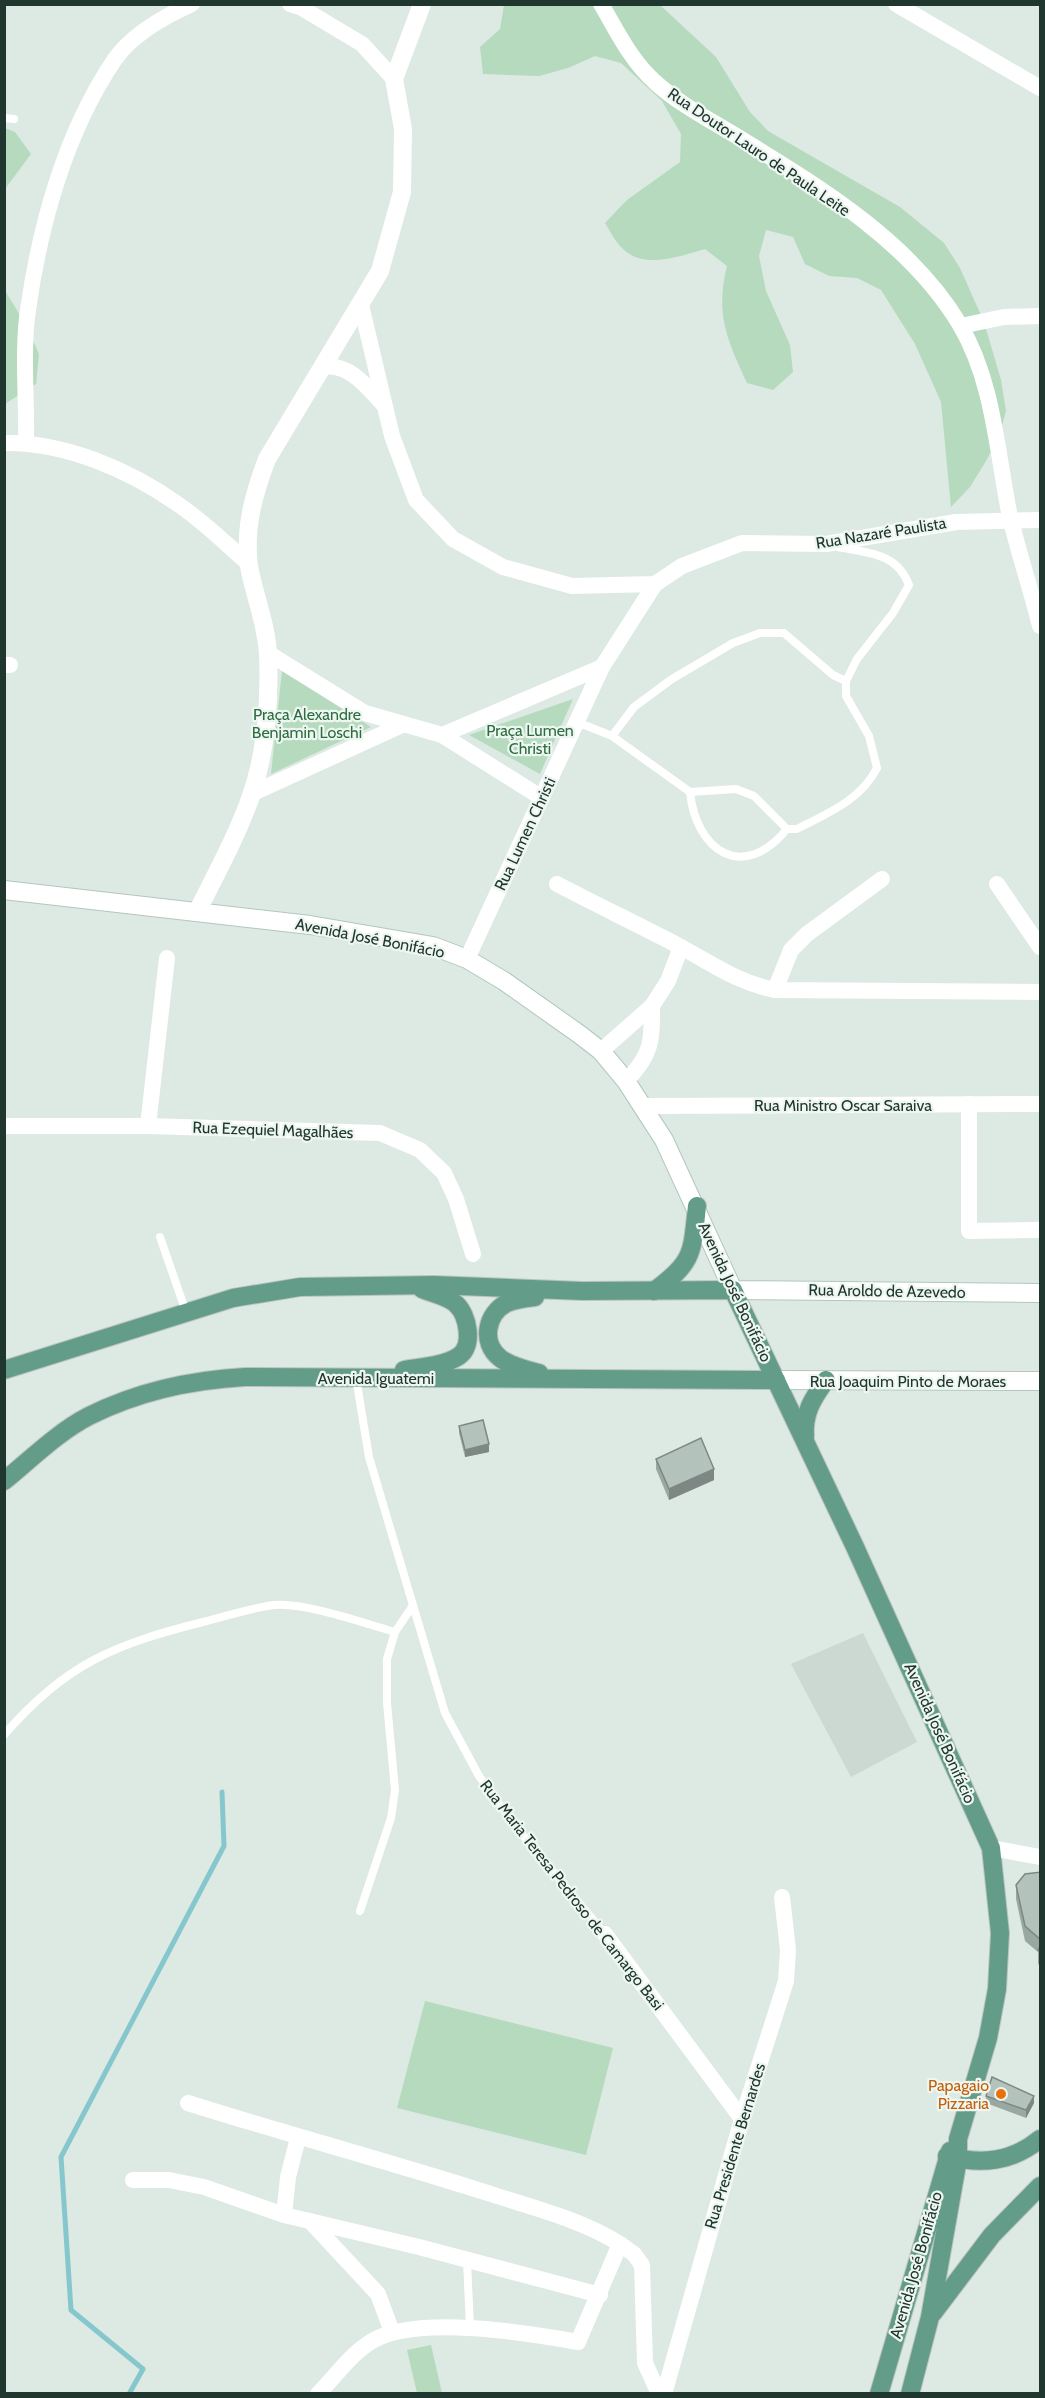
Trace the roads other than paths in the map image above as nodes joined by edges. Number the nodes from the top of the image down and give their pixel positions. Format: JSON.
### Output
{"nodes":[{"id":1,"x":192,"y":4,"type":"edge"},
{"id":2,"x":290,"y":4,"type":"edge"},
{"id":3,"x":422,"y":4,"type":"edge"},
{"id":4,"x":601,"y":4,"type":"edge"},
{"id":5,"x":896,"y":4,"type":"edge"},
{"id":6,"x":394,"y":79,"type":"junction"},
{"id":7,"x":1041,"y":88,"type":"edge"},
{"id":8,"x":361,"y":305,"type":"junction"},
{"id":9,"x":1041,"y":316,"type":"edge"},
{"id":10,"x":961,"y":326,"type":"junction"},
{"id":11,"x":323,"y":367,"type":"junction"},
{"id":12,"x":385,"y":405,"type":"junction"},
{"id":13,"x":4,"y":442,"type":"edge"},
{"id":14,"x":26,"y":442,"type":"junction"},
{"id":15,"x":1011,"y":518,"type":"junction"},
{"id":16,"x":1041,"y":520,"type":"edge"},
{"id":17,"x":826,"y":544,"type":"junction"},
{"id":18,"x":249,"y":564,"type":"junction"},
{"id":19,"x":655,"y":584,"type":"junction"},
{"id":20,"x":622,"y":585,"type":"junction"},
{"id":21,"x":634,"y":616,"type":"junction"},
{"id":22,"x":1041,"y":626,"type":"edge"},
{"id":23,"x":268,"y":653,"type":"junction"},
{"id":24,"x":602,"y":667,"type":"junction"},
{"id":25,"x":846,"y":681,"type":"junction"},
{"id":26,"x":577,"y":722,"type":"junction"},
{"id":27,"x":402,"y":725,"type":"junction"},
{"id":28,"x":442,"y":735,"type":"junction"},
{"id":29,"x":612,"y":736,"type":"junction"},
{"id":30,"x":690,"y":792,"type":"junction"},
{"id":31,"x":251,"y":794,"type":"junction"},
{"id":32,"x":542,"y":798,"type":"junction"},
{"id":33,"x":787,"y":829,"type":"junction"},
{"id":34,"x":882,"y":879,"type":"dead end"},
{"id":35,"x":556,"y":884,"type":"dead end"},
{"id":36,"x":997,"y":884,"type":"dead end"},
{"id":37,"x":4,"y":890,"type":"edge"},
{"id":38,"x":197,"y":912,"type":"junction"},
{"id":39,"x":681,"y":947,"type":"junction"},
{"id":40,"x":1041,"y":947,"type":"edge"},
{"id":41,"x":167,"y":958,"type":"dead end"},
{"id":42,"x":467,"y":959,"type":"junction"},
{"id":43,"x":775,"y":990,"type":"junction"},
{"id":44,"x":1041,"y":992,"type":"edge"},
{"id":45,"x":652,"y":1006,"type":"junction"},
{"id":46,"x":601,"y":1052,"type":"junction"},
{"id":47,"x":626,"y":1081,"type":"junction"},
{"id":48,"x":969,"y":1104,"type":"junction"},
{"id":49,"x":1041,"y":1104,"type":"edge"},
{"id":50,"x":645,"y":1106,"type":"junction"},
{"id":51,"x":148,"y":1126,"type":"junction"},
{"id":52,"x":9,"y":1128,"type":"edge"},
{"id":53,"x":697,"y":1206,"type":"junction"},
{"id":54,"x":1041,"y":1230,"type":"edge"},
{"id":55,"x":160,"y":1237,"type":"dead end"},
{"id":56,"x":473,"y":1254,"type":"dead end"},
{"id":57,"x":414,"y":1286,"type":"junction"},
{"id":58,"x":733,"y":1290,"type":"junction"},
{"id":59,"x":582,"y":1291,"type":"junction"},
{"id":60,"x":654,"y":1291,"type":"junction"},
{"id":61,"x":1041,"y":1293,"type":"edge"},
{"id":62,"x":186,"y":1312,"type":"junction"},
{"id":63,"x":4,"y":1370,"type":"edge"},
{"id":64,"x":360,"y":1378,"type":"junction"},
{"id":65,"x":558,"y":1378,"type":"junction"},
{"id":66,"x":776,"y":1380,"type":"junction"},
{"id":67,"x":826,"y":1380,"type":"junction"},
{"id":68,"x":1041,"y":1382,"type":"edge"},
{"id":69,"x":805,"y":1442,"type":"junction"},
{"id":70,"x":4,"y":1481,"type":"edge"},
{"id":71,"x":412,"y":1607,"type":"junction"},
{"id":72,"x":395,"y":1632,"type":"junction"},
{"id":73,"x":4,"y":1735,"type":"edge"},
{"id":74,"x":991,"y":1848,"type":"junction"},
{"id":75,"x":1041,"y":1857,"type":"edge"},
{"id":76,"x":782,"y":1897,"type":"dead end"},
{"id":77,"x":360,"y":1911,"type":"dead end"},
{"id":78,"x":605,"y":1934,"type":"joint"},
{"id":79,"x":188,"y":2103,"type":"dead end"},
{"id":80,"x":742,"y":2119,"type":"junction"},
{"id":81,"x":298,"y":2138,"type":"junction"},
{"id":82,"x":1041,"y":2139,"type":"edge"},
{"id":83,"x":952,"y":2158,"type":"junction"},
{"id":84,"x":133,"y":2180,"type":"dead end"},
{"id":85,"x":1041,"y":2186,"type":"edge"},
{"id":86,"x":284,"y":2215,"type":"junction"},
{"id":87,"x":310,"y":2221,"type":"junction"},
{"id":88,"x":620,"y":2244,"type":"junction"},
{"id":89,"x":467,"y":2260,"type":"junction"},
{"id":90,"x":600,"y":2295,"type":"junction"},
{"id":91,"x":930,"y":2317,"type":"junction"},
{"id":92,"x":470,"y":2328,"type":"junction"},
{"id":93,"x":392,"y":2332,"type":"junction"},
{"id":94,"x":318,"y":2394,"type":"edge"},
{"id":95,"x":659,"y":2394,"type":"edge"},
{"id":96,"x":664,"y":2394,"type":"edge"},
{"id":97,"x":879,"y":2394,"type":"edge"},
{"id":98,"x":910,"y":2394,"type":"edge"}],
"edges":[{"from":1,"to":14,"type":"street"},
{"from":2,"to":6,"type":"street"},
{"from":3,"to":6,"type":"main road"},
{"from":4,"to":10,"type":"street","name":"Rua Doutor Lauro de Paula Leite"},
{"from":5,"to":7,"type":"street"},
{"from":6,"to":8,"type":"main road"},
{"from":8,"to":11,"type":"main road"},
{"from":8,"to":12,"type":"street"},
{"from":9,"to":10,"type":"street"},
{"from":10,"to":15,"type":"street","name":"Rua Doutor Lauro de Paula Leite"},
{"from":11,"to":12,"type":"street"},
{"from":11,"to":18,"type":"main road"},
{"from":12,"to":20,"type":"street"},
{"from":13,"to":14,"type":"street"},
{"from":14,"to":18,"type":"street"},
{"from":15,"to":16,"type":"street","name":"Rua Nazaré Paulista"},
{"from":15,"to":17,"type":"street","name":"Rua Nazaré Paulista"},
{"from":15,"to":22,"type":"street","name":"Rua Doutor Lauro de Paula Leite"},
{"from":17,"to":19,"type":"street","name":"Rua Nazaré Paulista"},
{"from":17,"to":25,"type":"lane"},
{"from":18,"to":23,"type":"main road"},
{"from":19,"to":20,"type":"street"},
{"from":19,"to":21,"type":"street","name":"Rua Lumen Christi"},
{"from":20,"to":21,"type":"street"},
{"from":21,"to":24,"type":"street","name":"Rua Lumen Christi"},
{"from":23,"to":27,"type":"street"},
{"from":23,"to":31,"type":"main road"},
{"from":24,"to":26,"type":"street","name":"Rua Lumen Christi"},
{"from":24,"to":28,"type":"street"},
{"from":25,"to":29,"type":"lane"},
{"from":25,"to":33,"type":"lane"},
{"from":26,"to":29,"type":"lane"},
{"from":26,"to":32,"type":"street","name":"Rua Lumen Christi"},
{"from":27,"to":28,"type":"street"},
{"from":27,"to":31,"type":"street"},
{"from":28,"to":32,"type":"street"},
{"from":29,"to":30,"type":"lane"},
{"from":30,"to":33,"type":"lane"},
{"from":30,"to":33,"type":"lane"},
{"from":31,"to":38,"type":"main road"},
{"from":32,"to":42,"type":"street","name":"Rua Lumen Christi"},
{"from":34,"to":43,"type":"street"},
{"from":35,"to":39,"type":"street"},
{"from":36,"to":40,"type":"street"},
{"from":37,"to":38,"type":"main road","name":"Avenida José Bonifácio"},
{"from":38,"to":42,"type":"main road","name":"Avenida José Bonifácio"},
{"from":39,"to":43,"type":"street"},
{"from":39,"to":45,"type":"street"},
{"from":41,"to":51,"type":"street"},
{"from":42,"to":46,"type":"main road","name":"Avenida José Bonifácio"},
{"from":43,"to":44,"type":"street"},
{"from":45,"to":46,"type":"street"},
{"from":45,"to":47,"type":"street"},
{"from":46,"to":47,"type":"main road","name":"Avenida José Bonifácio"},
{"from":47,"to":50,"type":"main road","name":"Avenida José Bonifácio"},
{"from":48,"to":49,"type":"street","name":"Rua Ministro Oscar Saraiva"},
{"from":48,"to":50,"type":"street","name":"Rua Ministro Oscar Saraiva"},
{"from":48,"to":54,"type":"street"},
{"from":50,"to":53,"type":"main road","name":"Avenida José Bonifácio"},
{"from":51,"to":52,"type":"street","name":"Rua Ezequiel Magalhães"},
{"from":51,"to":56,"type":"street","name":"Rua Ezequiel Magalhães"},
{"from":53,"to":58,"type":"main road","name":"Avenida José Bonifácio"},
{"from":53,"to":60,"type":"main road"},
{"from":55,"to":62,"type":"lane"},
{"from":57,"to":59,"type":"main road"},
{"from":57,"to":62,"type":"main road"},
{"from":57,"to":64,"type":"main road"},
{"from":58,"to":60,"type":"main road"},
{"from":58,"to":61,"type":"main road","name":"Rua Aroldo de Azevedo"},
{"from":58,"to":66,"type":"main road","name":"Avenida José Bonifácio"},
{"from":59,"to":60,"type":"main road"},
{"from":59,"to":65,"type":"main road"},
{"from":62,"to":63,"type":"main road"},
{"from":64,"to":65,"type":"main road","name":"Avenida Iguatemi"},
{"from":64,"to":70,"type":"main road","name":"Avenida Iguatemi"},
{"from":64,"to":71,"type":"lane","name":"Rua Maria Teresa Pedroso de Camargo Basi"},
{"from":65,"to":66,"type":"main road","name":"Avenida Iguatemi"},
{"from":66,"to":67,"type":"main road","name":"Rua Joaquim Pinto de Moraes"},
{"from":66,"to":69,"type":"main road","name":"Avenida José Bonifácio"},
{"from":67,"to":68,"type":"main road","name":"Rua Joaquim Pinto de Moraes"},
{"from":67,"to":69,"type":"main road"},
{"from":69,"to":74,"type":"main road","name":"Avenida José Bonifácio"},
{"from":71,"to":72,"type":"lane"},
{"from":71,"to":78,"type":"lane","name":"Rua Maria Teresa Pedroso de Camargo Basi"},
{"from":72,"to":73,"type":"lane"},
{"from":72,"to":77,"type":"lane"},
{"from":74,"to":75,"type":"street"},
{"from":74,"to":83,"type":"main road","name":"Avenida José Bonifácio"},
{"from":76,"to":80,"type":"street","name":"Rua Presidente Bernardes"},
{"from":78,"to":80,"type":"street","name":"Rua Maria Teresa Pedroso de Camargo Basi"},
{"from":79,"to":81,"type":"street"},
{"from":80,"to":96,"type":"street","name":"Rua Presidente Bernardes"},
{"from":81,"to":86,"type":"street"},
{"from":81,"to":88,"type":"street"},
{"from":82,"to":83,"type":"main road"},
{"from":83,"to":91,"type":"main road","name":"Avenida José Bonifácio"},
{"from":83,"to":97,"type":"main road","name":"Avenida José Bonifácio"},
{"from":84,"to":86,"type":"street"},
{"from":85,"to":91,"type":"main road"},
{"from":86,"to":87,"type":"street"},
{"from":87,"to":89,"type":"street"},
{"from":87,"to":93,"type":"street"},
{"from":88,"to":90,"type":"street"},
{"from":88,"to":95,"type":"street"},
{"from":89,"to":90,"type":"street"},
{"from":89,"to":92,"type":"lane"},
{"from":90,"to":92,"type":"street"},
{"from":91,"to":98,"type":"main road","name":"Avenida José Bonifácio"},
{"from":92,"to":93,"type":"street"},
{"from":93,"to":94,"type":"street"}]}
